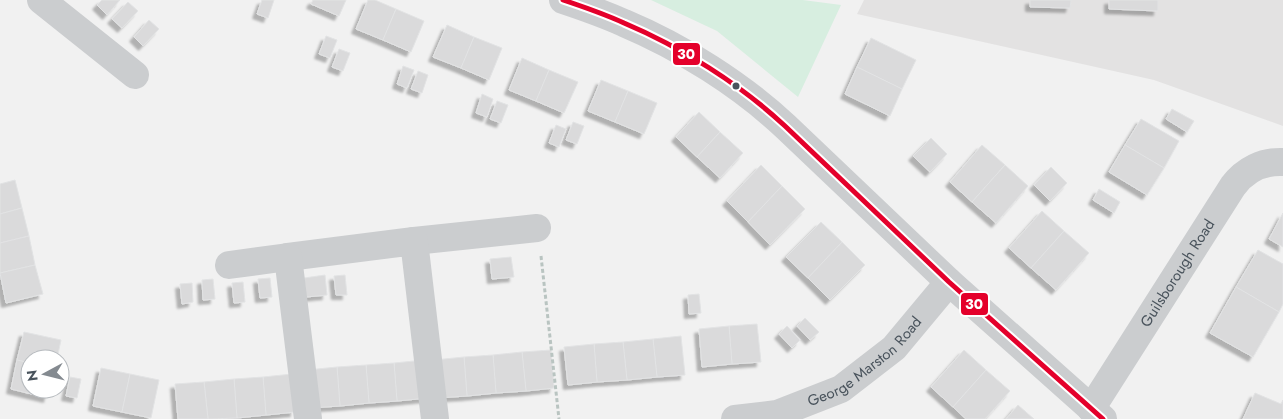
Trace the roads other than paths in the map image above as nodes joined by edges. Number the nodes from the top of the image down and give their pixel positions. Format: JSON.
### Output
{"nodes":[{"id":1,"x":41,"y":0,"type":"edge"},
{"id":2,"x":563,"y":0,"type":"edge"},
{"id":3,"x":135,"y":75,"type":"dead end"},
{"id":4,"x":1283,"y":162,"type":"edge"},
{"id":5,"x":537,"y":228,"type":"road end"},
{"id":6,"x":414,"y":241,"type":"junction"},
{"id":7,"x":288,"y":258,"type":"junction"},
{"id":8,"x":229,"y":265,"type":"dead end"},
{"id":9,"x":949,"y":282,"type":"junction"},
{"id":10,"x":1097,"y":414,"type":"edge"},
{"id":11,"x":308,"y":419,"type":"edge"},
{"id":12,"x":435,"y":419,"type":"edge"},
{"id":13,"x":735,"y":419,"type":"edge"}],
"edges":[{"from":1,"to":3,"type":"street"},
{"from":2,"to":9,"type":"street"},
{"from":4,"to":10,"type":"street","name":"Guilsborough Road"},
{"from":5,"to":6,"type":"street"},
{"from":6,"to":7,"type":"street"},
{"from":6,"to":12,"type":"street"},
{"from":7,"to":8,"type":"street"},
{"from":7,"to":11,"type":"street"},
{"from":9,"to":10,"type":"street"},
{"from":9,"to":13,"type":"street","name":"George Marston Road"}]}
